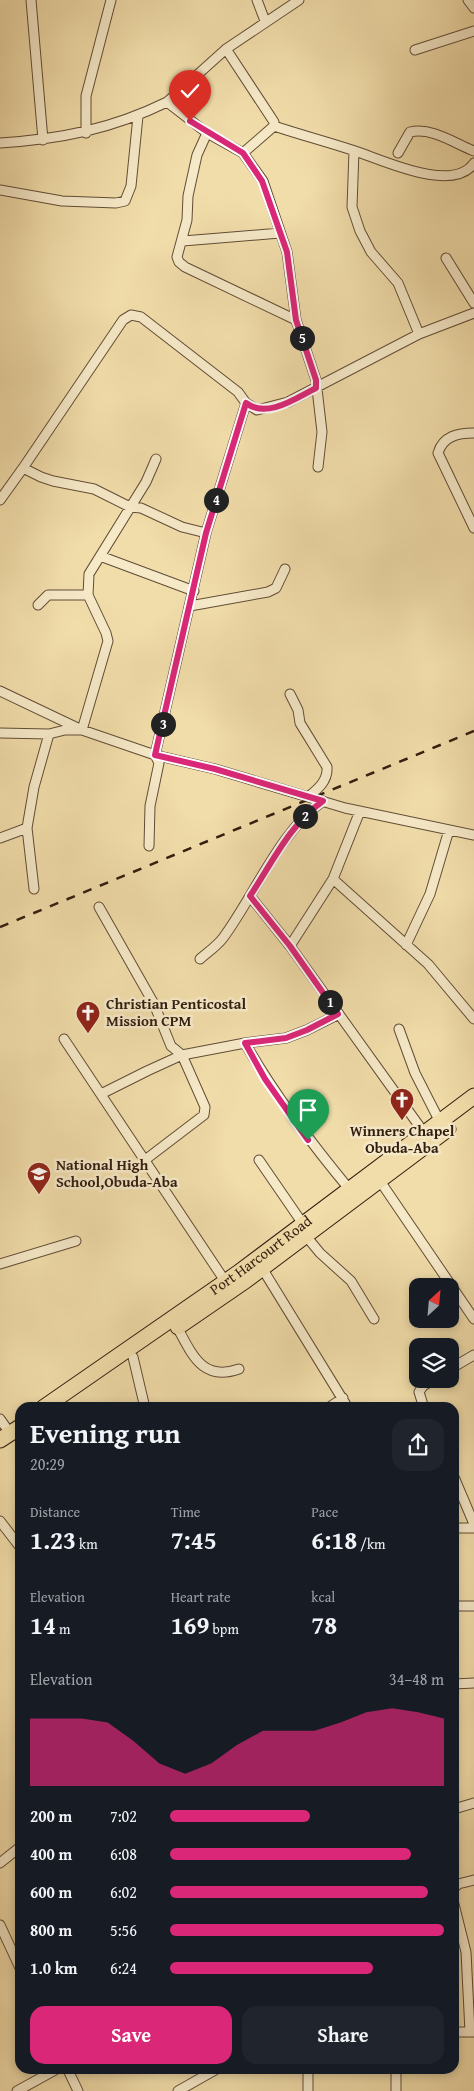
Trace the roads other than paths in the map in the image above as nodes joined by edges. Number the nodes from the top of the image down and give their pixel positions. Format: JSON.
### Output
{"nodes":[{"id":1,"x":31,"y":0,"type":"edge"},
{"id":2,"x":111,"y":0,"type":"edge"},
{"id":3,"x":257,"y":0,"type":"edge"},
{"id":4,"x":300,"y":0,"type":"edge"},
{"id":5,"x":468,"y":0,"type":"edge"},
{"id":6,"x":474,"y":8,"type":"edge"},
{"id":7,"x":265,"y":21,"type":"junction"},
{"id":8,"x":474,"y":31,"type":"edge"},
{"id":9,"x":226,"y":49,"type":"junction"},
{"id":10,"x":415,"y":50,"type":"dead end"},
{"id":11,"x":167,"y":102,"type":"junction"},
{"id":12,"x":138,"y":116,"type":"junction"},
{"id":13,"x":274,"y":126,"type":"junction"},
{"id":14,"x":86,"y":133,"type":"junction"},
{"id":15,"x":206,"y":133,"type":"junction"},
{"id":16,"x":43,"y":140,"type":"junction"},
{"id":17,"x":0,"y":143,"type":"edge"},
{"id":18,"x":354,"y":151,"type":"junction"},
{"id":19,"x":474,"y":151,"type":"edge"},
{"id":20,"x":243,"y":153,"type":"junction"},
{"id":21,"x":398,"y":153,"type":"dead end"},
{"id":22,"x":474,"y":163,"type":"edge"},
{"id":23,"x":0,"y":190,"type":"edge"},
{"id":24,"x":280,"y":232,"type":"junction"},
{"id":25,"x":182,"y":241,"type":"junction"},
{"id":26,"x":446,"y":258,"type":"dead end"},
{"id":27,"x":474,"y":302,"type":"edge"},
{"id":28,"x":474,"y":313,"type":"edge"},
{"id":29,"x":296,"y":320,"type":"junction"},
{"id":30,"x":419,"y":334,"type":"junction"},
{"id":31,"x":316,"y":388,"type":"junction"},
{"id":32,"x":246,"y":403,"type":"junction"},
{"id":33,"x":474,"y":433,"type":"edge"},
{"id":34,"x":156,"y":459,"type":"dead end"},
{"id":35,"x":318,"y":467,"type":"dead end"},
{"id":36,"x":23,"y":468,"type":"junction"},
{"id":37,"x":0,"y":500,"type":"edge"},
{"id":38,"x":130,"y":508,"type":"junction"},
{"id":39,"x":474,"y":528,"type":"edge"},
{"id":40,"x":206,"y":533,"type":"junction"},
{"id":41,"x":100,"y":556,"type":"junction"},
{"id":42,"x":285,"y":569,"type":"dead end"},
{"id":43,"x":194,"y":591,"type":"junction"},
{"id":44,"x":88,"y":595,"type":"junction"},
{"id":45,"x":38,"y":605,"type":"dead end"},
{"id":46,"x":190,"y":606,"type":"junction"},
{"id":47,"x":0,"y":691,"type":"edge"},
{"id":48,"x":290,"y":694,"type":"dead end"},
{"id":49,"x":82,"y":730,"type":"junction"},
{"id":50,"x":0,"y":733,"type":"edge"},
{"id":51,"x":49,"y":734,"type":"junction"},
{"id":52,"x":155,"y":755,"type":"junction"},
{"id":53,"x":308,"y":797,"type":"junction"},
{"id":54,"x":323,"y":801,"type":"junction"},
{"id":55,"x":360,"y":811,"type":"junction"},
{"id":56,"x":27,"y":828,"type":"junction"},
{"id":57,"x":450,"y":830,"type":"junction"},
{"id":58,"x":474,"y":835,"type":"edge"},
{"id":59,"x":0,"y":838,"type":"edge"},
{"id":60,"x":148,"y":846,"type":"dead end"},
{"id":61,"x":333,"y":879,"type":"junction"},
{"id":62,"x":34,"y":889,"type":"dead end"},
{"id":63,"x":250,"y":896,"type":"junction"},
{"id":64,"x":99,"y":907,"type":"dead end"},
{"id":65,"x":406,"y":945,"type":"junction"},
{"id":66,"x":290,"y":946,"type":"junction"},
{"id":67,"x":200,"y":959,"type":"dead end"},
{"id":68,"x":338,"y":1014,"type":"junction"},
{"id":69,"x":474,"y":1019,"type":"edge"},
{"id":70,"x":399,"y":1029,"type":"dead end"},
{"id":71,"x":64,"y":1040,"type":"dead end"},
{"id":72,"x":245,"y":1043,"type":"junction"},
{"id":73,"x":182,"y":1055,"type":"junction"},
{"id":74,"x":101,"y":1094,"type":"junction"},
{"id":75,"x":474,"y":1096,"type":"edge"},
{"id":76,"x":474,"y":1109,"type":"edge"},
{"id":77,"x":440,"y":1122,"type":"junction"},
{"id":78,"x":425,"y":1134,"type":"junction"},
{"id":79,"x":145,"y":1160,"type":"junction"},
{"id":80,"x":259,"y":1160,"type":"dead end"},
{"id":81,"x":380,"y":1181,"type":"junction"},
{"id":82,"x":350,"y":1190,"type":"junction"},
{"id":83,"x":305,"y":1230,"type":"junction"},
{"id":84,"x":76,"y":1241,"type":"dead end"},
{"id":85,"x":0,"y":1264,"type":"edge"},
{"id":86,"x":262,"y":1268,"type":"junction"},
{"id":87,"x":225,"y":1282,"type":"junction"},
{"id":88,"x":374,"y":1319,"type":"dead end"},
{"id":89,"x":474,"y":1319,"type":"edge"},
{"id":90,"x":178,"y":1327,"type":"junction"},
{"id":91,"x":474,"y":1355,"type":"edge"},
{"id":92,"x":133,"y":1357,"type":"junction"},
{"id":93,"x":459,"y":1364,"type":"edge"},
{"id":94,"x":239,"y":1369,"type":"dead end"},
{"id":95,"x":422,"y":1388,"type":"edge"},
{"id":96,"x":343,"y":1398,"type":"junction"},
{"id":97,"x":52,"y":1402,"type":"edge"},
{"id":98,"x":68,"y":1402,"type":"edge"},
{"id":99,"x":144,"y":1402,"type":"edge"},
{"id":100,"x":337,"y":1402,"type":"edge"},
{"id":101,"x":345,"y":1402,"type":"edge"},
{"id":102,"x":422,"y":1402,"type":"edge"},
{"id":103,"x":0,"y":1419,"type":"edge"},
{"id":104,"x":10,"y":1434,"type":"edge"},
{"id":105,"x":459,"y":1489,"type":"edge"},
{"id":106,"x":0,"y":1520,"type":"edge"},
{"id":107,"x":474,"y":1524,"type":"edge"},
{"id":108,"x":459,"y":1528,"type":"edge"},
{"id":109,"x":474,"y":1528,"type":"edge"},
{"id":110,"x":15,"y":1538,"type":"edge"},
{"id":111,"x":459,"y":1606,"type":"edge"},
{"id":112,"x":474,"y":1606,"type":"edge"},
{"id":113,"x":474,"y":1683,"type":"edge"},
{"id":114,"x":459,"y":1684,"type":"edge"},
{"id":115,"x":474,"y":1803,"type":"edge"},
{"id":116,"x":459,"y":1808,"type":"edge"},
{"id":117,"x":15,"y":1851,"type":"edge"},
{"id":118,"x":0,"y":1863,"type":"edge"},
{"id":119,"x":474,"y":1880,"type":"edge"},
{"id":120,"x":459,"y":1884,"type":"edge"},
{"id":121,"x":459,"y":1924,"type":"edge"},
{"id":122,"x":0,"y":1925,"type":"edge"},
{"id":123,"x":15,"y":1957,"type":"edge"},
{"id":124,"x":459,"y":2032,"type":"edge"},
{"id":125,"x":472,"y":2032,"type":"edge"},
{"id":126,"x":48,"y":2074,"type":"edge"},
{"id":127,"x":70,"y":2074,"type":"edge"},
{"id":128,"x":209,"y":2074,"type":"edge"},
{"id":129,"x":308,"y":2074,"type":"edge"},
{"id":130,"x":396,"y":2074,"type":"edge"},
{"id":131,"x":17,"y":2091,"type":"edge"},
{"id":132,"x":78,"y":2091,"type":"edge"},
{"id":133,"x":178,"y":2091,"type":"edge"},
{"id":134,"x":308,"y":2091,"type":"edge"},
{"id":135,"x":396,"y":2091,"type":"edge"}],
"edges":[{"from":1,"to":16,"type":"street"},
{"from":2,"to":14,"type":"street"},
{"from":3,"to":7,"type":"street"},
{"from":4,"to":7,"type":"street"},
{"from":5,"to":6,"type":"street"},
{"from":7,"to":9,"type":"street"},
{"from":8,"to":10,"type":"street"},
{"from":9,"to":11,"type":"street"},
{"from":9,"to":13,"type":"street"},
{"from":11,"to":12,"type":"street"},
{"from":11,"to":15,"type":"street"},
{"from":12,"to":14,"type":"street"},
{"from":12,"to":23,"type":"street"},
{"from":13,"to":18,"type":"street"},
{"from":13,"to":20,"type":"street"},
{"from":14,"to":16,"type":"street"},
{"from":15,"to":20,"type":"street"},
{"from":15,"to":25,"type":"street"},
{"from":16,"to":17,"type":"street"},
{"from":18,"to":22,"type":"street"},
{"from":18,"to":30,"type":"street"},
{"from":19,"to":21,"type":"street"},
{"from":20,"to":24,"type":"street"},
{"from":24,"to":25,"type":"street"},
{"from":24,"to":29,"type":"street"},
{"from":25,"to":29,"type":"street"},
{"from":26,"to":27,"type":"street"},
{"from":28,"to":30,"type":"street"},
{"from":29,"to":31,"type":"street"},
{"from":30,"to":31,"type":"street"},
{"from":31,"to":32,"type":"street"},
{"from":31,"to":35,"type":"street"},
{"from":32,"to":36,"type":"street"},
{"from":32,"to":40,"type":"street"},
{"from":33,"to":39,"type":"street"},
{"from":34,"to":38,"type":"street"},
{"from":36,"to":37,"type":"street"},
{"from":36,"to":38,"type":"street"},
{"from":38,"to":40,"type":"street"},
{"from":38,"to":41,"type":"street"},
{"from":40,"to":43,"type":"street"},
{"from":41,"to":43,"type":"street"},
{"from":41,"to":44,"type":"street"},
{"from":42,"to":46,"type":"street"},
{"from":43,"to":46,"type":"street"},
{"from":44,"to":45,"type":"street"},
{"from":44,"to":49,"type":"street"},
{"from":46,"to":52,"type":"street"},
{"from":47,"to":49,"type":"street"},
{"from":48,"to":53,"type":"street"},
{"from":49,"to":51,"type":"street"},
{"from":49,"to":52,"type":"street"},
{"from":50,"to":51,"type":"street"},
{"from":51,"to":56,"type":"street"},
{"from":52,"to":53,"type":"street"},
{"from":52,"to":60,"type":"street"},
{"from":53,"to":54,"type":"street"},
{"from":54,"to":55,"type":"street"},
{"from":54,"to":63,"type":"street"},
{"from":55,"to":57,"type":"street"},
{"from":55,"to":61,"type":"street"},
{"from":56,"to":59,"type":"street"},
{"from":56,"to":62,"type":"street"},
{"from":57,"to":58,"type":"street"},
{"from":57,"to":65,"type":"street"},
{"from":61,"to":65,"type":"street"},
{"from":61,"to":66,"type":"street"},
{"from":63,"to":66,"type":"street"},
{"from":63,"to":67,"type":"street"},
{"from":64,"to":73,"type":"street"},
{"from":65,"to":69,"type":"street"},
{"from":66,"to":68,"type":"street"},
{"from":68,"to":72,"type":"street"},
{"from":68,"to":78,"type":"street"},
{"from":70,"to":77,"type":"street"},
{"from":71,"to":74,"type":"street"},
{"from":72,"to":73,"type":"street"},
{"from":72,"to":82,"type":"street"},
{"from":73,"to":74,"type":"street"},
{"from":73,"to":79,"type":"street"},
{"from":74,"to":79,"type":"street"},
{"from":75,"to":77,"type":"highway","name":"Port Harcourt Road"},
{"from":76,"to":81,"type":"highway","name":"Port Harcourt Road"},
{"from":77,"to":78,"type":"highway","name":"Port Harcourt Road"},
{"from":78,"to":82,"type":"highway","name":"Port Harcourt Road"},
{"from":79,"to":87,"type":"street"},
{"from":80,"to":83,"type":"street"},
{"from":81,"to":83,"type":"highway","name":"Port Harcourt Road"},
{"from":81,"to":89,"type":"street"},
{"from":82,"to":83,"type":"highway","name":"Port Harcourt Road"},
{"from":83,"to":86,"type":"highway","name":"Port Harcourt Road"},
{"from":83,"to":87,"type":"highway","name":"Port Harcourt Road"},
{"from":83,"to":88,"type":"street"},
{"from":84,"to":85,"type":"street"},
{"from":86,"to":90,"type":"highway","name":"Port Harcourt Road"},
{"from":86,"to":96,"type":"street"},
{"from":87,"to":97,"type":"highway","name":"Port Harcourt Road"},
{"from":90,"to":92,"type":"highway","name":"Port Harcourt Road"},
{"from":90,"to":94,"type":"street"},
{"from":91,"to":93,"type":"street"},
{"from":92,"to":98,"type":"highway","name":"Port Harcourt Road"},
{"from":92,"to":99,"type":"street"},
{"from":95,"to":102,"type":"street"},
{"from":96,"to":100,"type":"street"},
{"from":96,"to":101,"type":"street"},
{"from":103,"to":104,"type":"street"},
{"from":105,"to":107,"type":"street"},
{"from":106,"to":110,"type":"street"},
{"from":108,"to":109,"type":"street"},
{"from":111,"to":112,"type":"street"},
{"from":113,"to":114,"type":"street"},
{"from":115,"to":116,"type":"street"},
{"from":117,"to":118,"type":"street"},
{"from":119,"to":120,"type":"street"},
{"from":121,"to":125,"type":"street"},
{"from":122,"to":123,"type":"street"},
{"from":124,"to":125,"type":"street"},
{"from":126,"to":131,"type":"street"},
{"from":127,"to":132,"type":"street"},
{"from":128,"to":133,"type":"street"},
{"from":129,"to":134,"type":"street"},
{"from":130,"to":135,"type":"street"}]}
